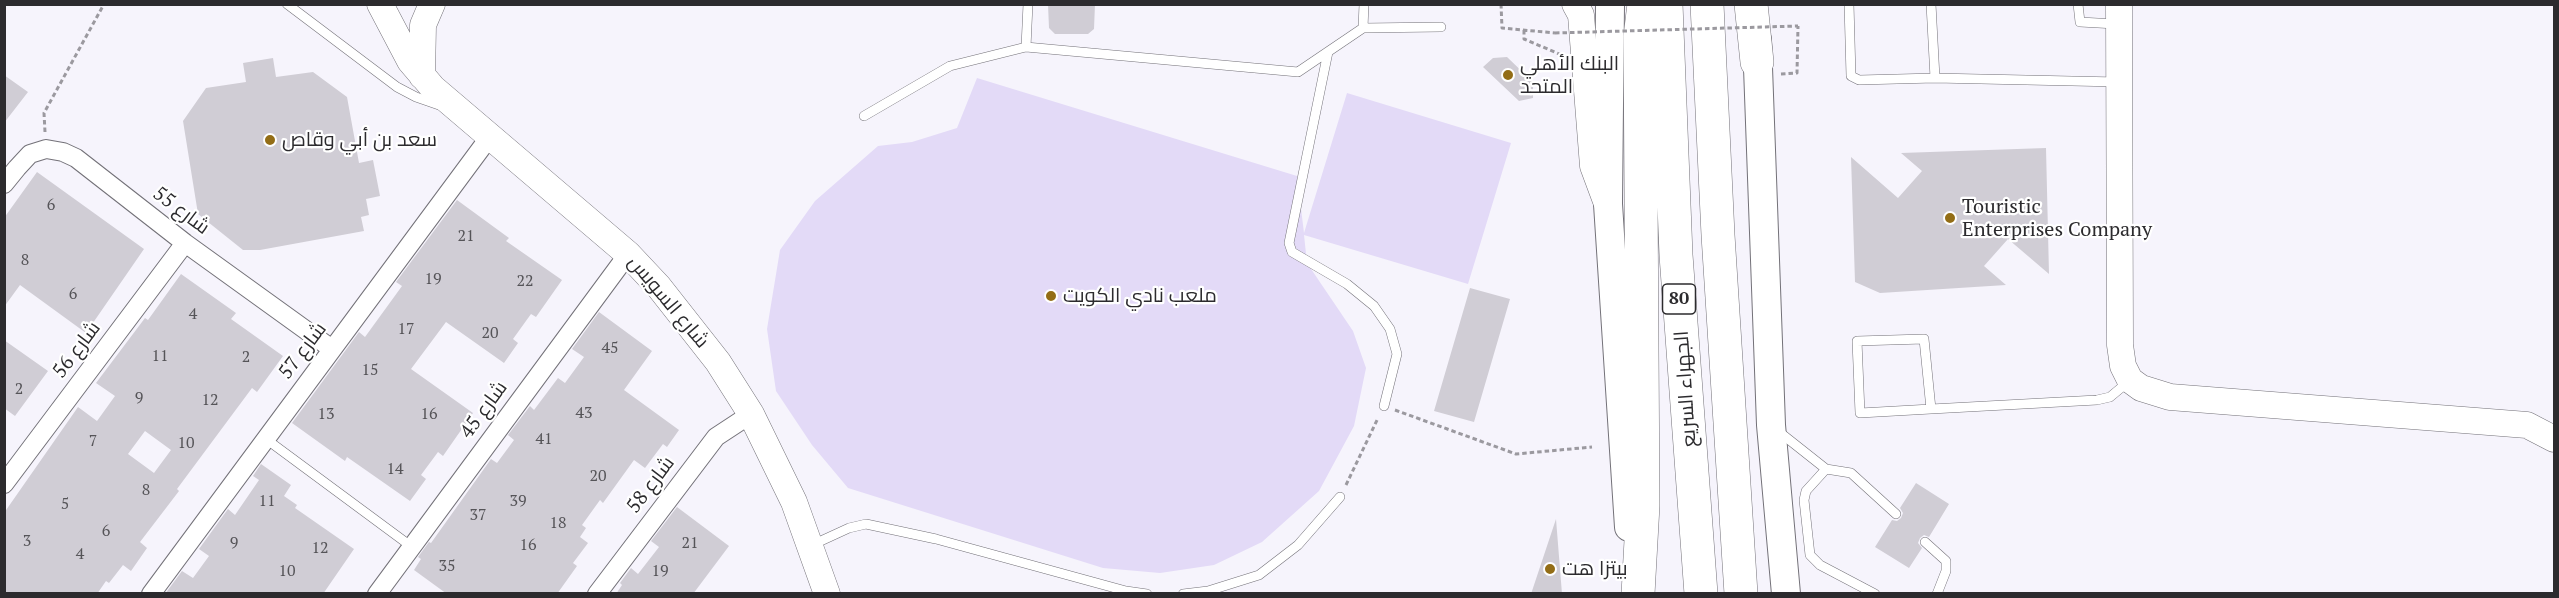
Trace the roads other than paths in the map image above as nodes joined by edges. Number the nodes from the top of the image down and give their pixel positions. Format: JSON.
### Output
{"nodes":[{"id":1,"x":287,"y":4,"type":"edge"},
{"id":2,"x":380,"y":4,"type":"edge"},
{"id":3,"x":432,"y":4,"type":"edge"},
{"id":4,"x":1028,"y":4,"type":"edge"},
{"id":5,"x":1364,"y":4,"type":"edge"},
{"id":6,"x":1575,"y":4,"type":"edge"},
{"id":7,"x":1610,"y":4,"type":"edge"},
{"id":8,"x":1644,"y":4,"type":"edge"},
{"id":9,"x":1666,"y":4,"type":"edge"},
{"id":10,"x":1707,"y":4,"type":"edge"},
{"id":11,"x":1751,"y":4,"type":"edge"},
{"id":12,"x":1757,"y":4,"type":"edge"},
{"id":13,"x":1849,"y":4,"type":"edge"},
{"id":14,"x":1931,"y":4,"type":"edge"},
{"id":15,"x":2078,"y":4,"type":"edge"},
{"id":16,"x":2119,"y":14,"type":"edge"},
{"id":17,"x":1441,"y":27,"type":"dead end"},
{"id":18,"x":1363,"y":28,"type":"junction"},
{"id":19,"x":1026,"y":47,"type":"junction"},
{"id":20,"x":1328,"y":52,"type":"junction"},
{"id":21,"x":1757,"y":62,"type":"junction"},
{"id":22,"x":422,"y":76,"type":"junction"},
{"id":23,"x":1935,"y":78,"type":"junction"},
{"id":24,"x":2119,"y":82,"type":"junction"},
{"id":25,"x":461,"y":112,"type":"junction"},
{"id":26,"x":864,"y":116,"type":"dead end"},
{"id":27,"x":491,"y":135,"type":"junction"},
{"id":28,"x":4,"y":184,"type":"edge"},
{"id":29,"x":1608,"y":204,"type":"junction"},
{"id":30,"x":185,"y":243,"type":"junction"},
{"id":31,"x":628,"y":254,"type":"junction"},
{"id":32,"x":332,"y":349,"type":"junction"},
{"id":33,"x":2130,"y":380,"type":"junction"},
{"id":34,"x":1384,"y":406,"type":"road end"},
{"id":35,"x":1931,"y":409,"type":"junction"},
{"id":36,"x":751,"y":414,"type":"junction"},
{"id":37,"x":1771,"y":425,"type":"junction"},
{"id":38,"x":266,"y":439,"type":"junction"},
{"id":39,"x":2554,"y":439,"type":"edge"},
{"id":40,"x":1826,"y":469,"type":"junction"},
{"id":41,"x":4,"y":484,"type":"edge"},
{"id":42,"x":1340,"y":497,"type":"road end"},
{"id":43,"x":1896,"y":514,"type":"dead end"},
{"id":44,"x":1925,"y":542,"type":"dead end"},
{"id":45,"x":810,"y":546,"type":"junction"},
{"id":46,"x":412,"y":547,"type":"junction"},
{"id":47,"x":384,"y":591,"type":"edge"},
{"id":48,"x":151,"y":594,"type":"edge"},
{"id":49,"x":597,"y":594,"type":"edge"},
{"id":50,"x":827,"y":594,"type":"edge"},
{"id":51,"x":1147,"y":594,"type":"edge"},
{"id":52,"x":1183,"y":594,"type":"edge"},
{"id":53,"x":1636,"y":594,"type":"edge"},
{"id":54,"x":1701,"y":594,"type":"edge"},
{"id":55,"x":1741,"y":594,"type":"edge"},
{"id":56,"x":1786,"y":594,"type":"edge"},
{"id":57,"x":1875,"y":594,"type":"edge"},
{"id":58,"x":1937,"y":594,"type":"edge"}],
"edges":[{"from":1,"to":25,"type":"lane"},
{"from":2,"to":22,"type":"street","name":"شارع السويس"},
{"from":3,"to":22,"type":"street"},
{"from":4,"to":19,"type":"lane"},
{"from":5,"to":18,"type":"lane"},
{"from":6,"to":29,"type":"street"},
{"from":7,"to":29,"type":"main road"},
{"from":8,"to":53,"type":"highway"},
{"from":9,"to":54,"type":"highway","name":"الجهراء السريع","number":"80"},
{"from":10,"to":55,"type":"highway","name":"الجهراء السريع","number":"80"},
{"from":11,"to":21,"type":"highway"},
{"from":12,"to":21,"type":"main road"},
{"from":13,"to":23,"type":"lane"},
{"from":14,"to":23,"type":"lane"},
{"from":15,"to":16,"type":"lane"},
{"from":16,"to":24,"type":"street"},
{"from":17,"to":18,"type":"lane"},
{"from":18,"to":20,"type":"lane"},
{"from":19,"to":20,"type":"lane"},
{"from":19,"to":26,"type":"lane"},
{"from":20,"to":34,"type":"lane"},
{"from":21,"to":37,"type":"main road"},
{"from":22,"to":25,"type":"street","name":"شارع السويس"},
{"from":23,"to":24,"type":"lane"},
{"from":24,"to":33,"type":"street"},
{"from":25,"to":27,"type":"street","name":"شارع السويس"},
{"from":27,"to":31,"type":"street","name":"شارع السويس"},
{"from":27,"to":32,"type":"street","name":"شارع 57"},
{"from":28,"to":30,"type":"street","name":"شارع 55"},
{"from":29,"to":53,"type":"main road"},
{"from":30,"to":32,"type":"street","name":"شارع 55"},
{"from":30,"to":41,"type":"street","name":"شارع 56"},
{"from":31,"to":36,"type":"street","name":"شارع السويس"},
{"from":31,"to":46,"type":"street","name":"شارع 45"},
{"from":32,"to":38,"type":"street","name":"شارع 57"},
{"from":33,"to":35,"type":"lane"},
{"from":33,"to":39,"type":"street"},
{"from":35,"to":35,"type":"lane"},
{"from":36,"to":45,"type":"street","name":"شارع السويس"},
{"from":36,"to":49,"type":"street","name":"شارع 58"},
{"from":37,"to":40,"type":"lane"},
{"from":37,"to":56,"type":"main road"},
{"from":38,"to":46,"type":"lane"},
{"from":38,"to":48,"type":"street","name":"شارع 57"},
{"from":40,"to":43,"type":"lane"},
{"from":40,"to":57,"type":"lane"},
{"from":42,"to":52,"type":"lane"},
{"from":44,"to":58,"type":"lane"},
{"from":45,"to":50,"type":"street","name":"شارع السويس"},
{"from":45,"to":51,"type":"lane"},
{"from":46,"to":47,"type":"street","name":"شارع 45"}]}
